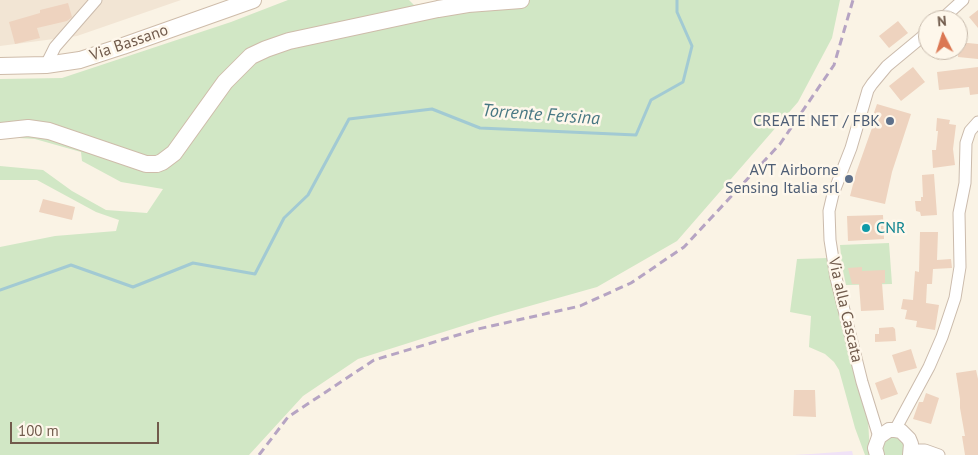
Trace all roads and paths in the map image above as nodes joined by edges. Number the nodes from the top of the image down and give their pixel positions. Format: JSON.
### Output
{"nodes":[{"id":1,"x":96,"y":0,"type":"edge"},
{"id":2,"x":253,"y":0,"type":"edge"},
{"id":3,"x":521,"y":0,"type":"edge"},
{"id":4,"x":963,"y":0,"type":"edge"},
{"id":5,"x":952,"y":10,"type":"edge"},
{"id":6,"x":918,"y":40,"type":"edge"},
{"id":7,"x":46,"y":65,"type":"junction"},
{"id":8,"x":0,"y":66,"type":"edge"},
{"id":9,"x":978,"y":122,"type":"edge"},
{"id":10,"x":0,"y":131,"type":"edge"},
{"id":11,"x":895,"y":430,"type":"junction"},
{"id":12,"x":879,"y":436,"type":"junction"},
{"id":13,"x":911,"y":453,"type":"edge"},
{"id":14,"x":877,"y":455,"type":"edge"},
{"id":15,"x":939,"y":455,"type":"edge"}],
"edges":[{"from":1,"to":7,"type":"street"},
{"from":2,"to":7,"type":"main road","name":"Via Bassano"},
{"from":3,"to":10,"type":"main road"},
{"from":4,"to":5,"type":"street"},
{"from":6,"to":12,"type":"street","name":"Via alla Cascata"},
{"from":7,"to":8,"type":"main road","name":"Via Bassano"},
{"from":9,"to":11,"type":"street"},
{"from":11,"to":12,"type":"street"},
{"from":11,"to":13,"type":"street"},
{"from":12,"to":14,"type":"street"},
{"from":13,"to":15,"type":"street"}]}
